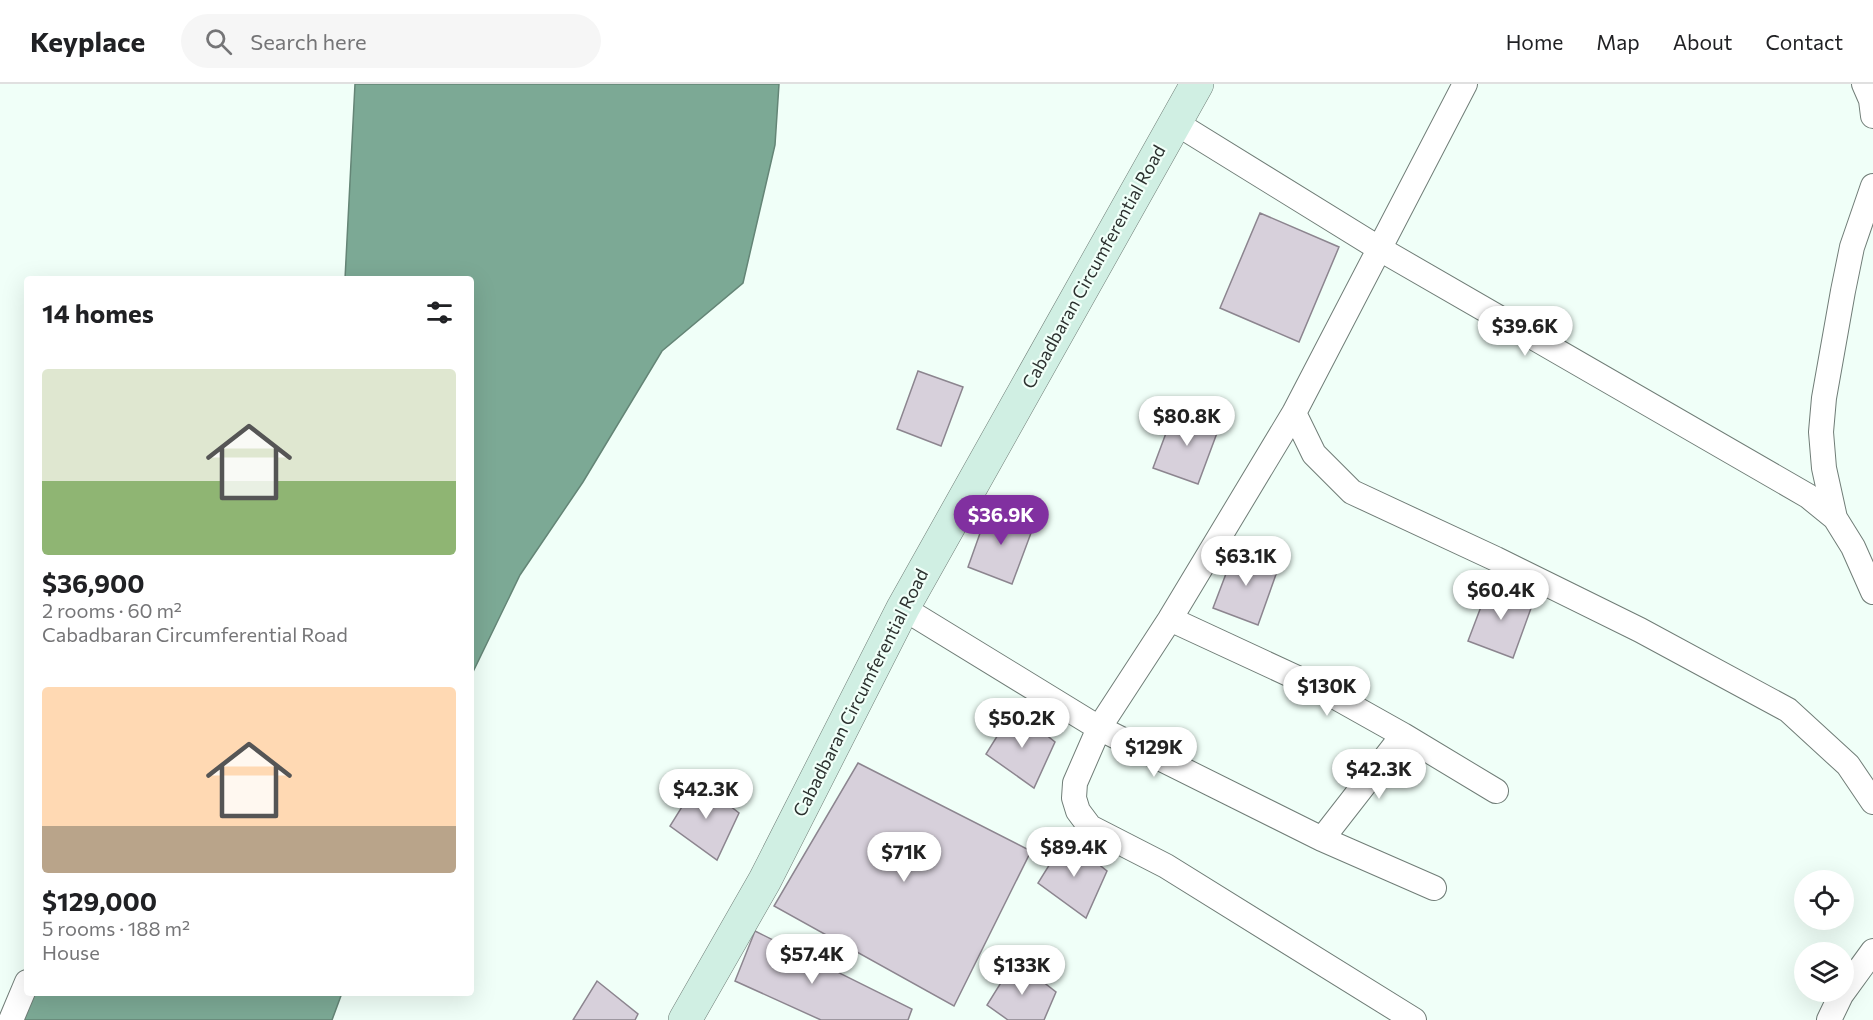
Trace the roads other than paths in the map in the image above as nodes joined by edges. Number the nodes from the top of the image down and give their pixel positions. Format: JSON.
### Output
{"nodes":[{"id":1,"x":1197,"y":84,"type":"edge"},
{"id":2,"x":1465,"y":84,"type":"edge"},
{"id":3,"x":1864,"y":84,"type":"edge"},
{"id":4,"x":1873,"y":116,"type":"edge"},
{"id":5,"x":1176,"y":123,"type":"junction"},
{"id":6,"x":1873,"y":186,"type":"edge"},
{"id":7,"x":1380,"y":249,"type":"junction"},
{"id":8,"x":1294,"y":413,"type":"junction"},
{"id":9,"x":1835,"y":518,"type":"junction"},
{"id":10,"x":1873,"y":592,"type":"edge"},
{"id":11,"x":903,"y":608,"type":"junction"},
{"id":12,"x":1170,"y":620,"type":"junction"},
{"id":13,"x":1099,"y":728,"type":"junction"},
{"id":14,"x":1403,"y":735,"type":"junction"},
{"id":15,"x":1496,"y":791,"type":"dead end"},
{"id":16,"x":1873,"y":802,"type":"edge"},
{"id":17,"x":1322,"y":839,"type":"junction"},
{"id":18,"x":1434,"y":888,"type":"dead end"},
{"id":19,"x":1873,"y":951,"type":"edge"},
{"id":20,"x":24,"y":989,"type":"edge"},
{"id":21,"x":11,"y":1020,"type":"edge"},
{"id":22,"x":685,"y":1020,"type":"edge"},
{"id":23,"x":1414,"y":1020,"type":"edge"},
{"id":24,"x":1829,"y":1020,"type":"edge"}],
"edges":[{"from":1,"to":5,"type":"main road","name":"Cabadbaran Circumferential Road"},
{"from":2,"to":7,"type":"street"},
{"from":3,"to":4,"type":"street"},
{"from":5,"to":7,"type":"street"},
{"from":5,"to":11,"type":"main road","name":"Cabadbaran Circumferential Road"},
{"from":6,"to":9,"type":"street"},
{"from":7,"to":8,"type":"street"},
{"from":7,"to":9,"type":"street"},
{"from":8,"to":12,"type":"street"},
{"from":8,"to":16,"type":"street"},
{"from":9,"to":10,"type":"street"},
{"from":11,"to":13,"type":"street"},
{"from":11,"to":22,"type":"main road","name":"Cabadbaran Circumferential Road"},
{"from":12,"to":13,"type":"street"},
{"from":12,"to":14,"type":"street"},
{"from":13,"to":17,"type":"street"},
{"from":13,"to":23,"type":"street"},
{"from":14,"to":15,"type":"street"},
{"from":14,"to":17,"type":"street"},
{"from":17,"to":18,"type":"street"},
{"from":19,"to":24,"type":"street"},
{"from":20,"to":21,"type":"street"}]}
